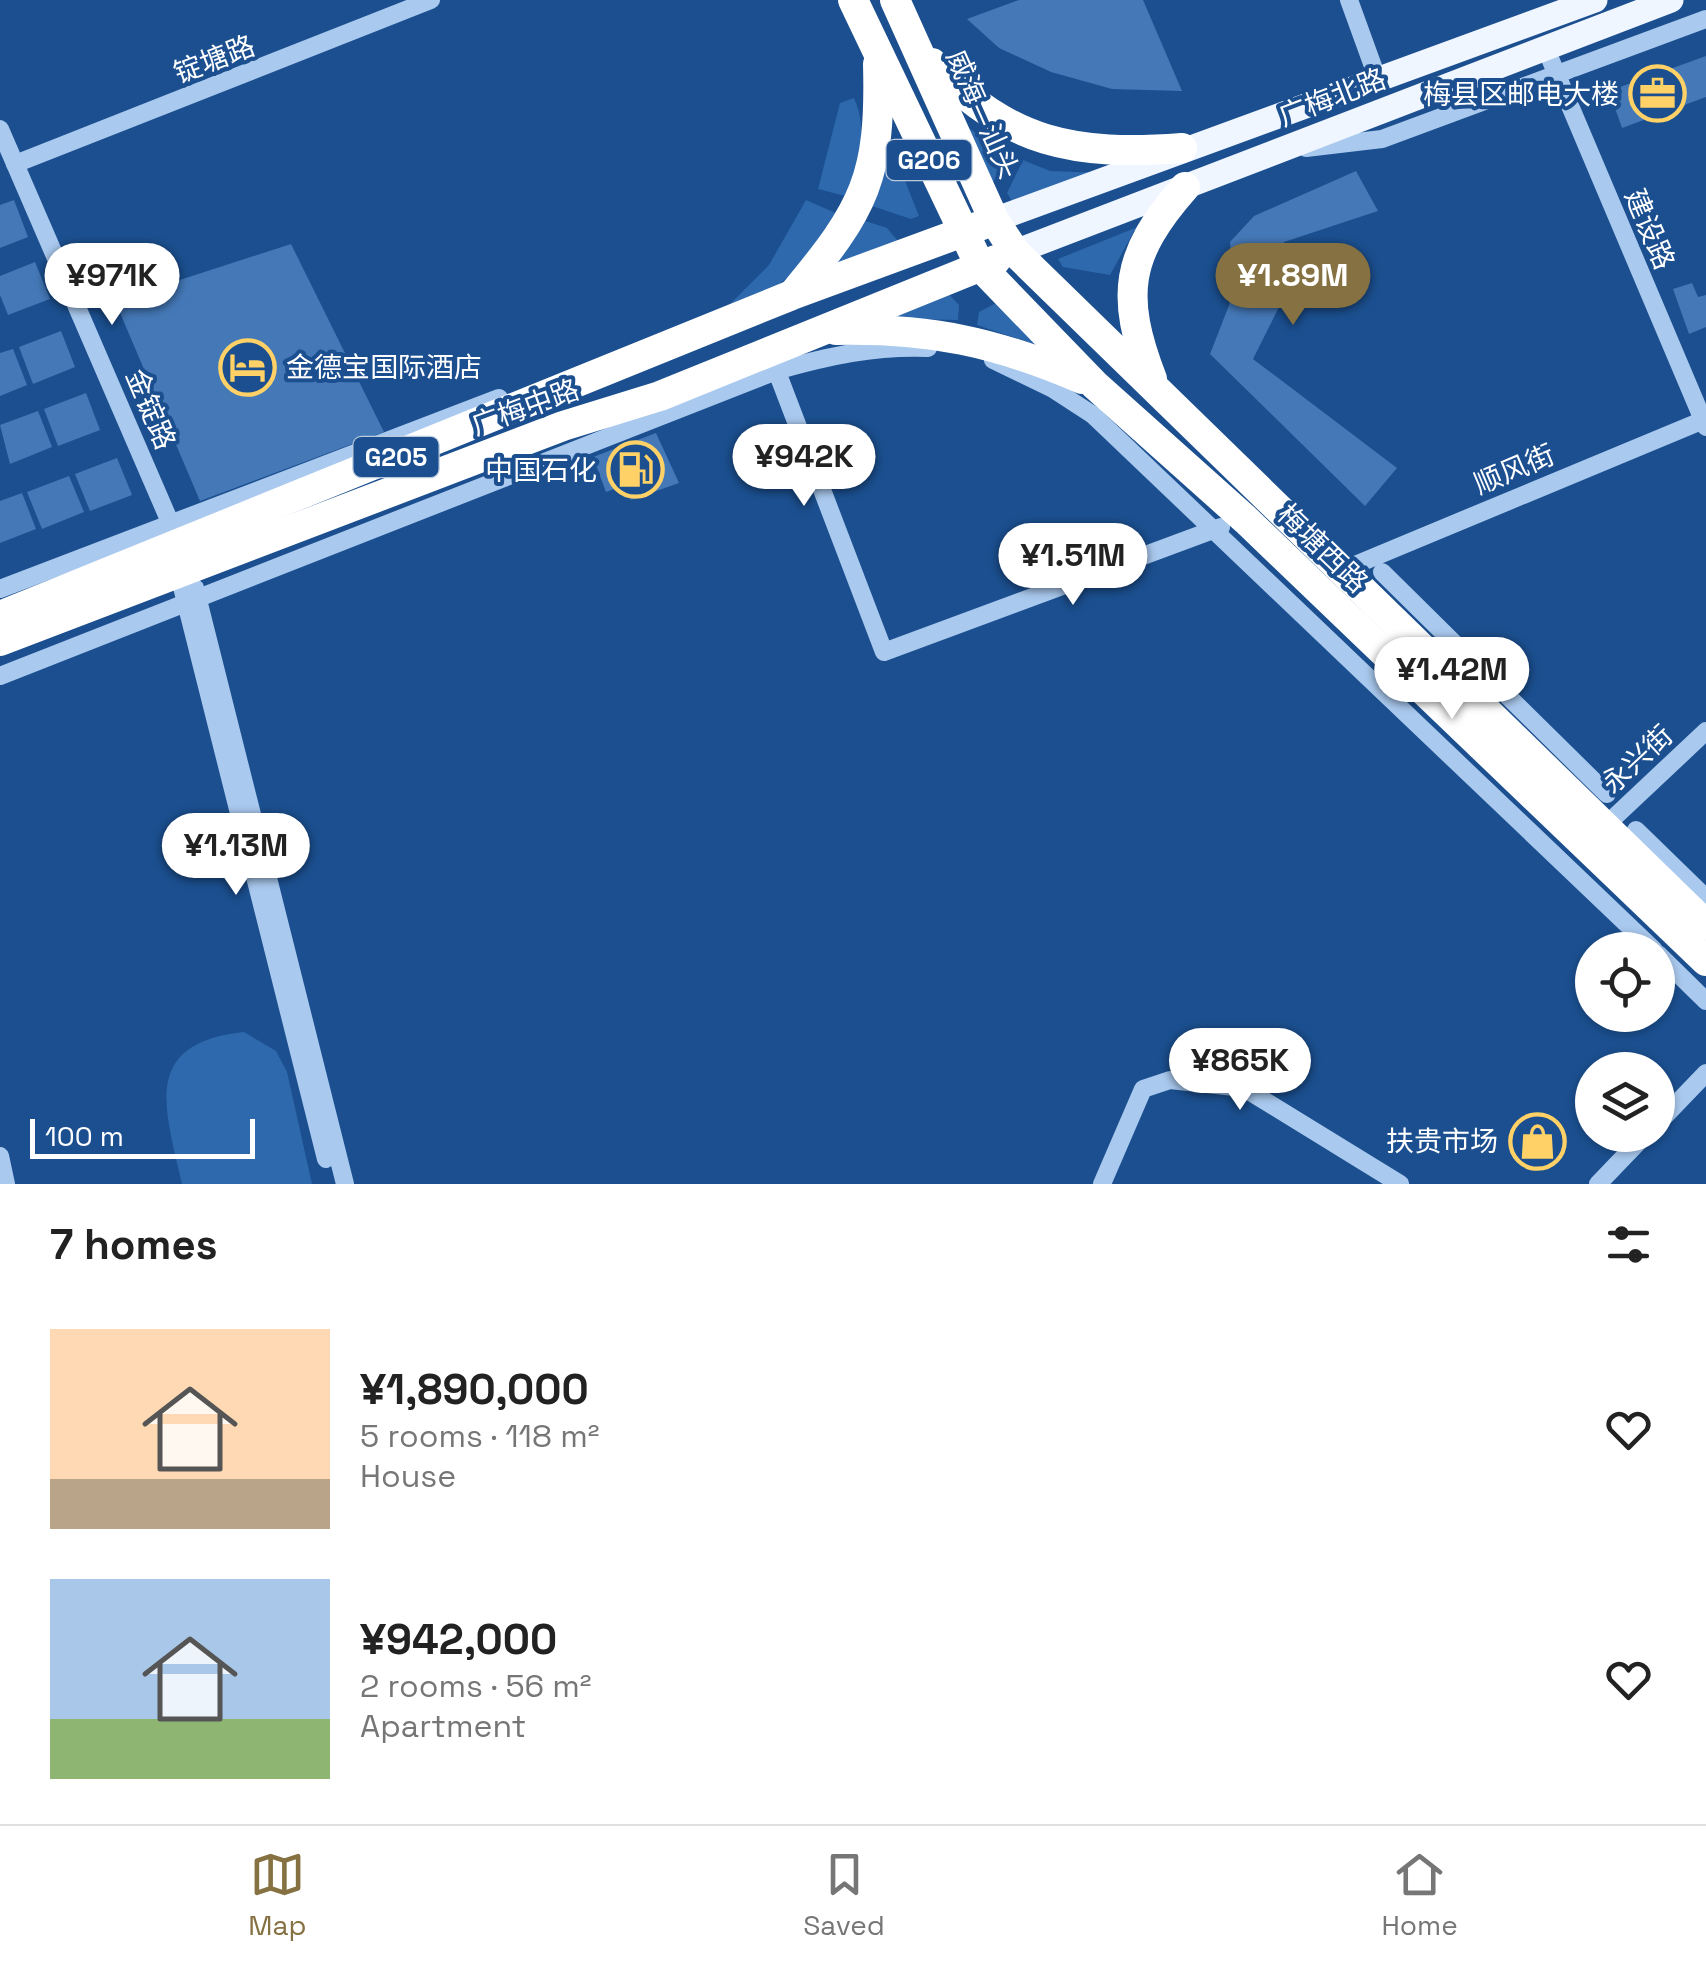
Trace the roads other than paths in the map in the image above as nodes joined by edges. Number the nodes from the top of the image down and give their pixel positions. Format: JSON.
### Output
{"nodes":[{"id":1,"x":431,"y":0,"type":"edge"},
{"id":2,"x":852,"y":0,"type":"edge"},
{"id":3,"x":895,"y":0,"type":"edge"},
{"id":4,"x":1349,"y":0,"type":"edge"},
{"id":5,"x":1594,"y":0,"type":"edge"},
{"id":6,"x":1671,"y":0,"type":"edge"},
{"id":7,"x":1706,"y":19,"type":"edge"},
{"id":8,"x":919,"y":49,"type":"junction"},
{"id":9,"x":1546,"y":49,"type":"junction"},
{"id":10,"x":878,"y":55,"type":"junction"},
{"id":11,"x":1556,"y":75,"type":"junction"},
{"id":12,"x":1378,"y":80,"type":"junction"},
{"id":13,"x":0,"y":129,"type":"edge"},
{"id":14,"x":1182,"y":148,"type":"junction"},
{"id":15,"x":1271,"y":152,"type":"junction"},
{"id":16,"x":15,"y":164,"type":"junction"},
{"id":17,"x":1185,"y":187,"type":"junction"},
{"id":18,"x":994,"y":220,"type":"junction"},
{"id":19,"x":964,"y":232,"type":"junction"},
{"id":20,"x":1014,"y":252,"type":"junction"},
{"id":21,"x":980,"y":266,"type":"junction"},
{"id":22,"x":859,"y":270,"type":"junction"},
{"id":23,"x":792,"y":296,"type":"junction"},
{"id":24,"x":872,"y":308,"type":"junction"},
{"id":25,"x":813,"y":331,"type":"junction"},
{"id":26,"x":772,"y":360,"type":"junction"},
{"id":27,"x":1095,"y":385,"type":"junction"},
{"id":28,"x":1155,"y":386,"type":"junction"},
{"id":29,"x":1704,"y":423,"type":"edge"},
{"id":30,"x":1246,"y":520,"type":"junction"},
{"id":31,"x":1214,"y":530,"type":"junction"},
{"id":32,"x":183,"y":567,"type":"junction"},
{"id":33,"x":1343,"y":570,"type":"junction"},
{"id":34,"x":1382,"y":572,"type":"dead end"},
{"id":35,"x":0,"y":589,"type":"edge"},
{"id":36,"x":0,"y":616,"type":"edge"},
{"id":37,"x":0,"y":641,"type":"edge"},
{"id":38,"x":0,"y":676,"type":"edge"},
{"id":39,"x":1706,"y":731,"type":"edge"},
{"id":40,"x":1607,"y":794,"type":"dead end"},
{"id":41,"x":1621,"y":828,"type":"junction"},
{"id":42,"x":1706,"y":898,"type":"edge"},
{"id":43,"x":1706,"y":925,"type":"edge"},
{"id":44,"x":1635,"y":932,"type":"edge"},
{"id":45,"x":1706,"y":962,"type":"edge"},
{"id":46,"x":1675,"y":970,"type":"edge"},
{"id":47,"x":1706,"y":1000,"type":"edge"},
{"id":48,"x":1706,"y":1072,"type":"edge"},
{"id":49,"x":1675,"y":1104,"type":"edge"},
{"id":50,"x":1629,"y":1152,"type":"edge"},
{"id":51,"x":0,"y":1156,"type":"edge"},
{"id":52,"x":6,"y":1184,"type":"edge"},
{"id":53,"x":332,"y":1184,"type":"edge"},
{"id":54,"x":345,"y":1184,"type":"edge"},
{"id":55,"x":1102,"y":1184,"type":"edge"},
{"id":56,"x":1400,"y":1184,"type":"edge"},
{"id":57,"x":1598,"y":1184,"type":"edge"}],
"edges":[{"from":1,"to":16,"type":"street","name":"锭塘路"},
{"from":2,"to":10,"type":"highway","number":"G206"},
{"from":3,"to":8,"type":"highway","name":"威海—汕头","number":"G206"},
{"from":4,"to":12,"type":"street"},
{"from":5,"to":12,"type":"main road","name":"广梅北路"},
{"from":6,"to":9,"type":"main road","name":"广梅北路"},
{"from":7,"to":11,"type":"street"},
{"from":8,"to":14,"type":"highway"},
{"from":8,"to":18,"type":"highway","name":"威海—汕头","number":"G206"},
{"from":9,"to":11,"type":"street","name":"建设路"},
{"from":9,"to":15,"type":"main road","name":"广梅北路"},
{"from":10,"to":19,"type":"highway","number":"G206"},
{"from":10,"to":23,"type":"highway"},
{"from":11,"to":15,"type":"street"},
{"from":11,"to":29,"type":"street","name":"建设路"},
{"from":12,"to":14,"type":"main road","name":"广梅北路"},
{"from":13,"to":16,"type":"street","name":"金锭路"},
{"from":14,"to":18,"type":"main road","name":"广梅北路"},
{"from":15,"to":17,"type":"main road","name":"广梅北路"},
{"from":16,"to":32,"type":"street","name":"金锭路"},
{"from":17,"to":20,"type":"main road","name":"广梅北路"},
{"from":17,"to":28,"type":"highway"},
{"from":18,"to":19,"type":"highway","name":"广梅中路","number":"G205"},
{"from":18,"to":20,"type":"highway","name":"威海—汕头","number":"G206"},
{"from":19,"to":21,"type":"highway","number":"G206"},
{"from":19,"to":22,"type":"highway","name":"广梅中路","number":"G205"},
{"from":20,"to":21,"type":"highway","name":"广梅中路","number":"G205"},
{"from":20,"to":28,"type":"highway","name":"梅塘西路","number":"G206"},
{"from":21,"to":24,"type":"highway","name":"广梅中路","number":"G205"},
{"from":21,"to":27,"type":"highway","name":"梅塘西路","number":"G206"},
{"from":22,"to":23,"type":"highway","name":"广梅中路","number":"G205"},
{"from":22,"to":24,"type":"highway"},
{"from":23,"to":32,"type":"highway","name":"广梅中路","number":"G205"},
{"from":24,"to":25,"type":"highway","name":"广梅中路","number":"G205"},
{"from":25,"to":26,"type":"highway","name":"广梅中路","number":"G205"},
{"from":25,"to":27,"type":"highway"},
{"from":26,"to":31,"type":"street"},
{"from":26,"to":31,"type":"street"},
{"from":26,"to":32,"type":"highway","name":"广梅中路","number":"G205"},
{"from":27,"to":30,"type":"highway","name":"梅塘西路","number":"G206"},
{"from":28,"to":33,"type":"highway","name":"梅塘西路","number":"G206"},
{"from":29,"to":33,"type":"street","name":"顺风街"},
{"from":30,"to":31,"type":"street"},
{"from":30,"to":45,"type":"highway","name":"梅塘西路","number":"G206"},
{"from":31,"to":44,"type":"street"},
{"from":32,"to":35,"type":"street"},
{"from":32,"to":36,"type":"highway","name":"广梅中路","number":"G205"},
{"from":32,"to":37,"type":"highway","name":"广梅中路","number":"G205"},
{"from":32,"to":38,"type":"street"},
{"from":32,"to":53,"type":"street"},
{"from":32,"to":54,"type":"street"},
{"from":33,"to":41,"type":"highway","name":"梅塘西路","number":"G206"},
{"from":34,"to":40,"type":"street"},
{"from":39,"to":41,"type":"street","name":"永兴街"},
{"from":41,"to":42,"type":"street"},
{"from":41,"to":43,"type":"highway","name":"梅塘西路","number":"G206"},
{"from":46,"to":47,"type":"street"},
{"from":48,"to":49,"type":"street"},
{"from":50,"to":57,"type":"street"},
{"from":51,"to":52,"type":"street"},
{"from":55,"to":56,"type":"street"}]}
